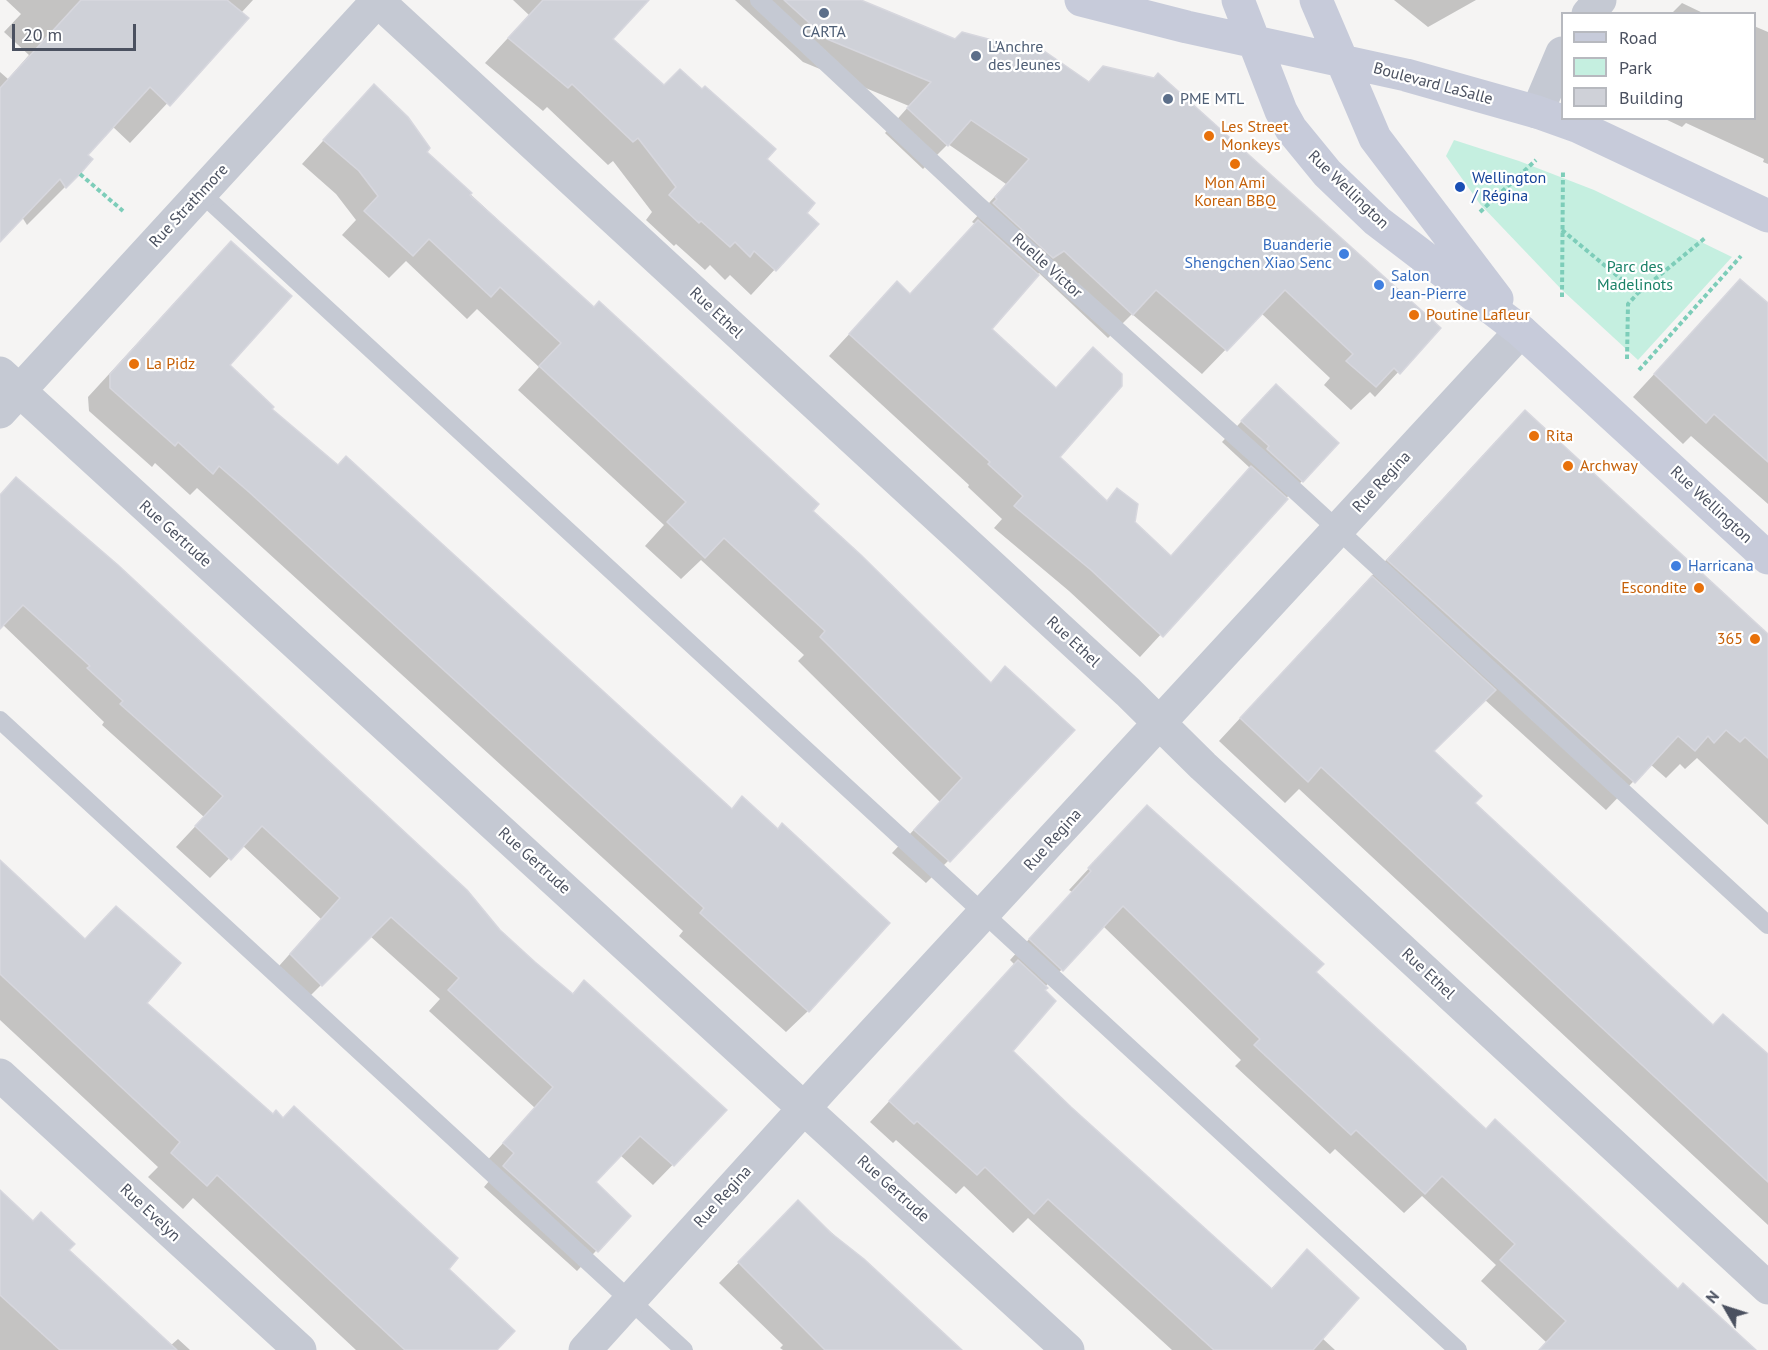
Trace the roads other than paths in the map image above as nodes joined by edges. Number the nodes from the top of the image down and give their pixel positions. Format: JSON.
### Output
{"nodes":[{"id":1,"x":377,"y":0,"type":"edge"},
{"id":2,"x":759,"y":0,"type":"edge"},
{"id":3,"x":1081,"y":0,"type":"edge"},
{"id":4,"x":1238,"y":0,"type":"edge"},
{"id":5,"x":1316,"y":0,"type":"edge"},
{"id":6,"x":1600,"y":0,"type":"edge"},
{"id":7,"x":1590,"y":12,"type":"edge"},
{"id":8,"x":1253,"y":40,"type":"junction"},
{"id":9,"x":1561,"y":58,"type":"edge"},
{"id":10,"x":1340,"y":60,"type":"junction"},
{"id":11,"x":1537,"y":112,"type":"junction"},
{"id":12,"x":201,"y":193,"type":"junction"},
{"id":13,"x":1768,"y":216,"type":"edge"},
{"id":14,"x":1521,"y":331,"type":"junction"},
{"id":15,"x":6,"y":392,"type":"edge"},
{"id":16,"x":1337,"y":530,"type":"junction"},
{"id":17,"x":1768,"y":558,"type":"edge"},
{"id":18,"x":0,"y":720,"type":"edge"},
{"id":19,"x":1160,"y":724,"type":"junction"},
{"id":20,"x":986,"y":914,"type":"junction"},
{"id":21,"x":1768,"y":925,"type":"edge"},
{"id":22,"x":0,"y":1075,"type":"edge"},
{"id":23,"x":805,"y":1109,"type":"junction"},
{"id":24,"x":1768,"y":1288,"type":"edge"},
{"id":25,"x":631,"y":1301,"type":"junction"},
{"id":26,"x":300,"y":1350,"type":"edge"},
{"id":27,"x":585,"y":1350,"type":"edge"},
{"id":28,"x":684,"y":1350,"type":"edge"},
{"id":29,"x":1068,"y":1350,"type":"edge"},
{"id":30,"x":1458,"y":1350,"type":"edge"}],
"edges":[{"from":1,"to":12,"type":"street","name":"Rue Strathmore"},
{"from":1,"to":19,"type":"street","name":"Rue Ethel"},
{"from":2,"to":16,"type":"lane","name":"Ruelle Victor"},
{"from":3,"to":8,"type":"main road","name":"Boulevard LaSalle"},
{"from":4,"to":8,"type":"main road","name":"Rue Wellington"},
{"from":5,"to":10,"type":"main road","name":"Rue Wellington"},
{"from":6,"to":7,"type":"street"},
{"from":8,"to":10,"type":"main road","name":"Boulevard LaSalle"},
{"from":8,"to":14,"type":"main road","name":"Rue Wellington"},
{"from":9,"to":11,"type":"street"},
{"from":10,"to":11,"type":"main road","name":"Boulevard LaSalle"},
{"from":10,"to":14,"type":"main road","name":"Rue Wellington"},
{"from":11,"to":13,"type":"main road","name":"Boulevard LaSalle"},
{"from":12,"to":15,"type":"street","name":"Rue Strathmore"},
{"from":12,"to":20,"type":"lane"},
{"from":14,"to":16,"type":"street","name":"Rue Regina"},
{"from":14,"to":17,"type":"main road","name":"Rue Wellington"},
{"from":15,"to":23,"type":"street","name":"Rue Gertrude"},
{"from":16,"to":19,"type":"street","name":"Rue Regina"},
{"from":16,"to":21,"type":"lane","name":"Ruelle Victor"},
{"from":18,"to":25,"type":"lane"},
{"from":19,"to":20,"type":"street","name":"Rue Regina"},
{"from":19,"to":24,"type":"street","name":"Rue Ethel"},
{"from":20,"to":23,"type":"street","name":"Rue Regina"},
{"from":20,"to":30,"type":"lane"},
{"from":22,"to":26,"type":"street","name":"Rue Evelyn"},
{"from":23,"to":25,"type":"street","name":"Rue Regina"},
{"from":23,"to":29,"type":"street","name":"Rue Gertrude"},
{"from":25,"to":27,"type":"street","name":"Rue Regina"},
{"from":25,"to":28,"type":"lane"}]}
